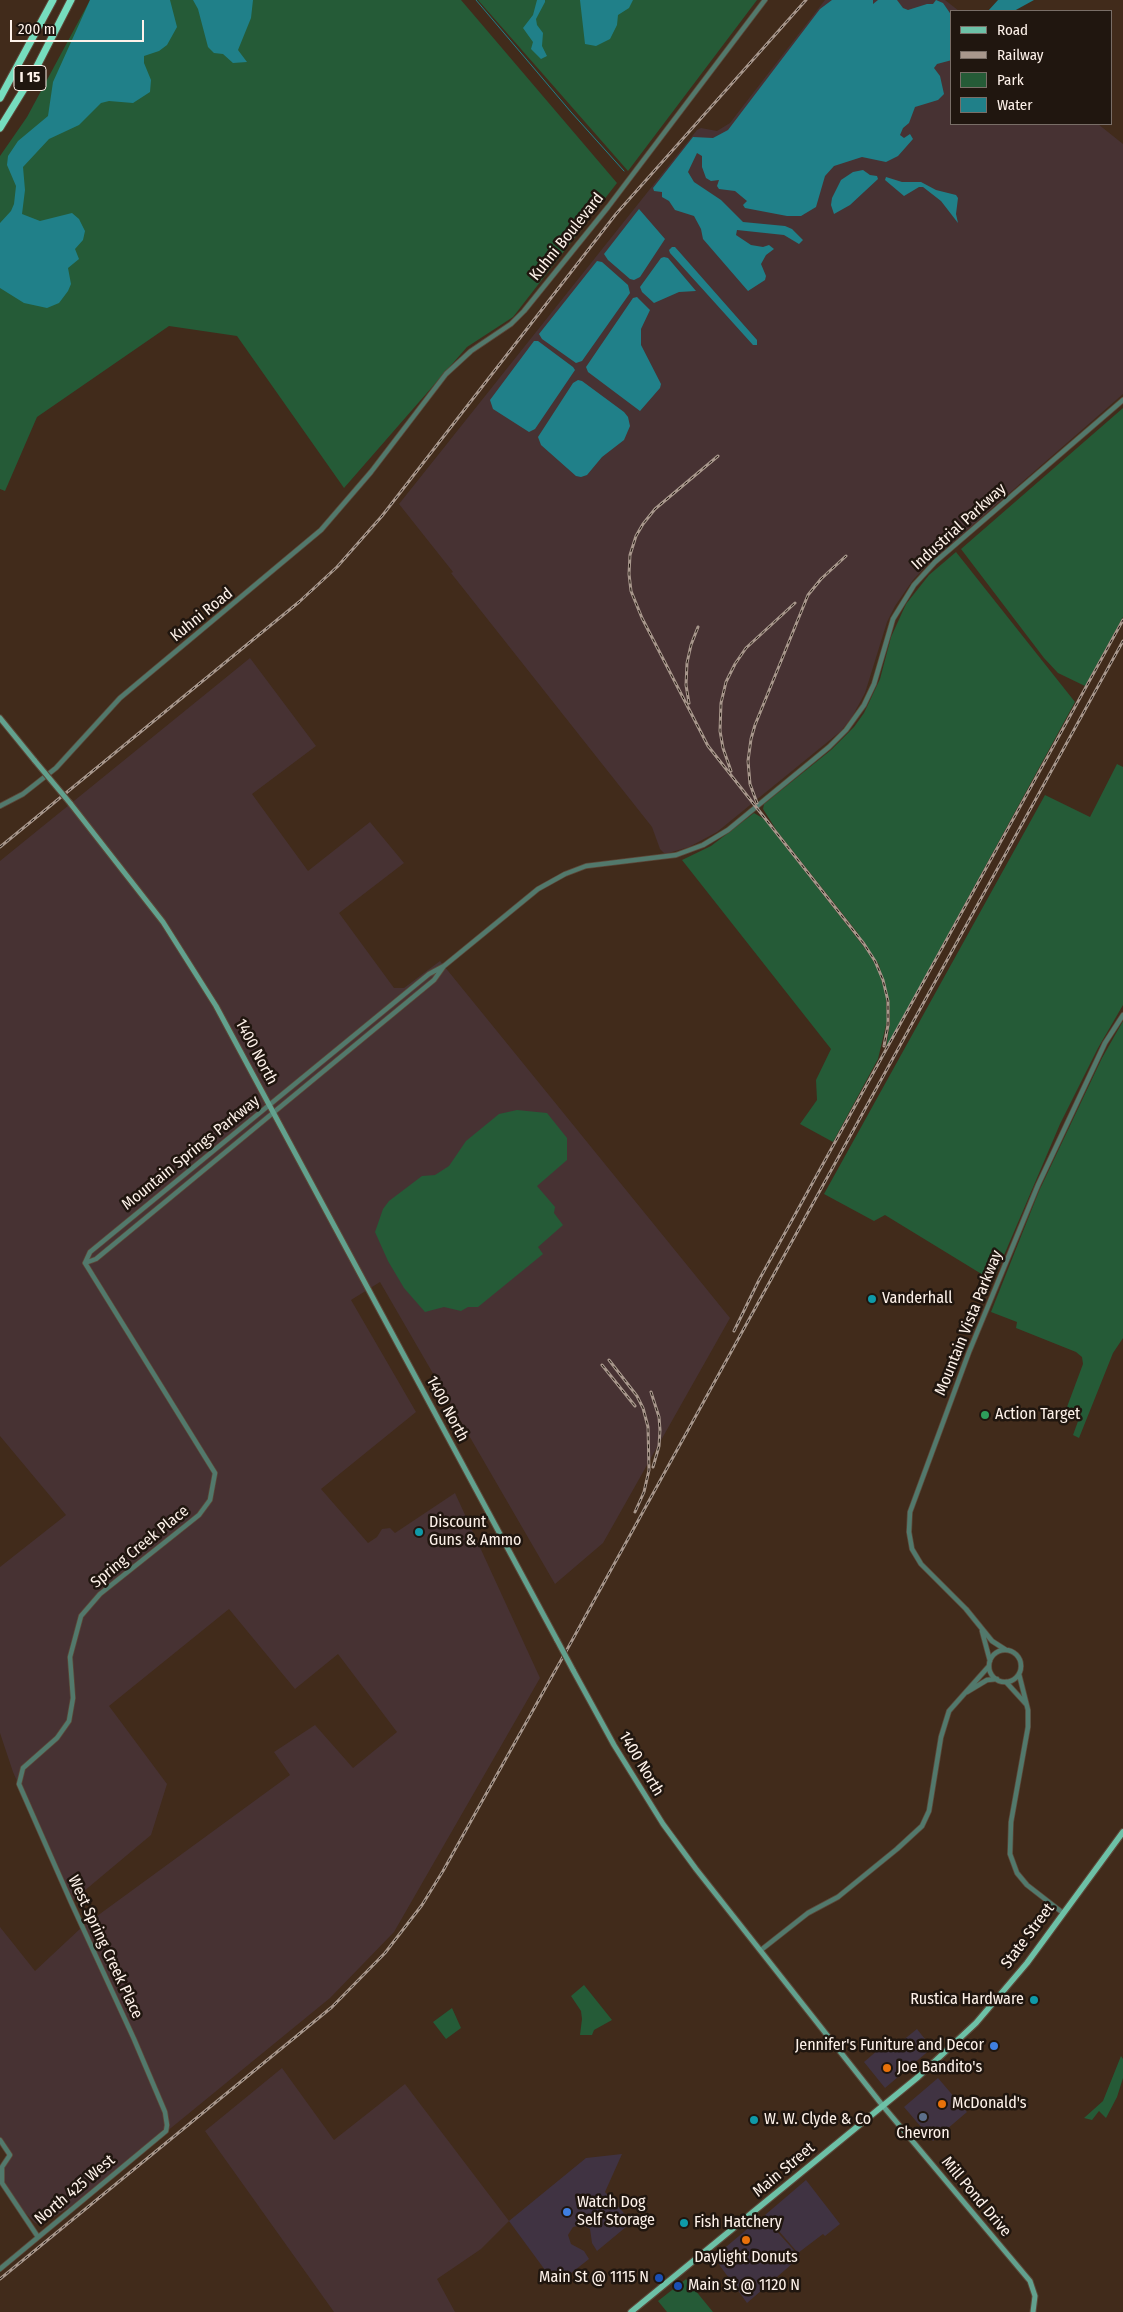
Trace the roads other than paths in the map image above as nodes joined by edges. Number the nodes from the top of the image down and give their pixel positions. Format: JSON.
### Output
{"nodes":[{"id":1,"x":53,"y":0,"type":"edge"},
{"id":2,"x":71,"y":0,"type":"edge"},
{"id":3,"x":765,"y":0,"type":"edge"},
{"id":4,"x":0,"y":96,"type":"edge"},
{"id":5,"x":0,"y":128,"type":"edge"},
{"id":6,"x":1123,"y":400,"type":"edge"},
{"id":7,"x":371,"y":472,"type":"joint"},
{"id":8,"x":0,"y":718,"type":"edge"},
{"id":9,"x":0,"y":806,"type":"edge"},
{"id":10,"x":444,"y":966,"type":"junction"},
{"id":11,"x":1123,"y":1015,"type":"edge"},
{"id":12,"x":270,"y":1104,"type":"junction"},
{"id":13,"x":274,"y":1112,"type":"junction"},
{"id":14,"x":85,"y":1262,"type":"junction"},
{"id":15,"x":982,"y":1631,"type":"junction"},
{"id":16,"x":1006,"y":1650,"type":"junction"},
{"id":17,"x":990,"y":1663,"type":"junction"},
{"id":18,"x":1019,"y":1674,"type":"junction"},
{"id":19,"x":997,"y":1679,"type":"junction"},
{"id":20,"x":1006,"y":1682,"type":"junction"},
{"id":21,"x":967,"y":1692,"type":"junction"},
{"id":22,"x":1026,"y":1704,"type":"junction"},
{"id":23,"x":20,"y":1774,"type":"joint"},
{"id":24,"x":1123,"y":1832,"type":"edge"},
{"id":25,"x":1063,"y":1913,"type":"junction"},
{"id":26,"x":761,"y":1950,"type":"junction"},
{"id":27,"x":883,"y":2106,"type":"junction"},
{"id":28,"x":166,"y":2131,"type":"joint"},
{"id":29,"x":0,"y":2140,"type":"edge"},
{"id":30,"x":38,"y":2237,"type":"junction"},
{"id":31,"x":0,"y":2269,"type":"edge"},
{"id":32,"x":631,"y":2312,"type":"edge"},
{"id":33,"x":1032,"y":2312,"type":"edge"}],
"edges":[{"from":1,"to":4,"type":"highway","number":"I 15"},
{"from":2,"to":5,"type":"highway","number":"I 15"},
{"from":3,"to":7,"type":"street","name":"Kuhni Boulevard"},
{"from":6,"to":10,"type":"street","name":"Industrial Parkway"},
{"from":7,"to":9,"type":"street","name":"Kuhni Road"},
{"from":8,"to":12,"type":"main road","name":"1400 North","bridge":true},
{"from":10,"to":12,"type":"street","name":"Mountain Springs Parkway"},
{"from":10,"to":13,"type":"street","name":"Mountain Springs Parkway"},
{"from":11,"to":15,"type":"street","name":"Mountain Vista Parkway"},
{"from":12,"to":13,"type":"main road","name":"1400 North"},
{"from":12,"to":14,"type":"street","name":"Mountain Springs Parkway"},
{"from":13,"to":14,"type":"street","name":"Mountain Springs Parkway"},
{"from":13,"to":26,"type":"main road","name":"1400 North","bridge":true},
{"from":14,"to":23,"type":"street","name":"Spring Creek Place"},
{"from":15,"to":16,"type":"street","name":"Mountain Vista Parkway"},
{"from":15,"to":17,"type":"street","name":"Mountain Vista Parkway"},
{"from":16,"to":17,"type":"street"},
{"from":16,"to":18,"type":"street"},
{"from":17,"to":19,"type":"street"},
{"from":17,"to":21,"type":"street"},
{"from":18,"to":20,"type":"street"},
{"from":18,"to":22,"type":"street"},
{"from":19,"to":20,"type":"street"},
{"from":19,"to":21,"type":"street"},
{"from":20,"to":22,"type":"street"},
{"from":21,"to":26,"type":"street"},
{"from":22,"to":25,"type":"street"},
{"from":23,"to":28,"type":"street","name":"West Spring Creek Place"},
{"from":24,"to":25,"type":"main road","name":"State Street"},
{"from":25,"to":27,"type":"main road","name":"State Street"},
{"from":26,"to":27,"type":"main road","name":"1400 North"},
{"from":27,"to":32,"type":"main road","name":"Main Street"},
{"from":27,"to":33,"type":"main road","name":"Mill Pond Drive"},
{"from":28,"to":30,"type":"street","name":"North 425 West"},
{"from":29,"to":30,"type":"street"},
{"from":30,"to":31,"type":"street","name":"North 425 West"}]}
